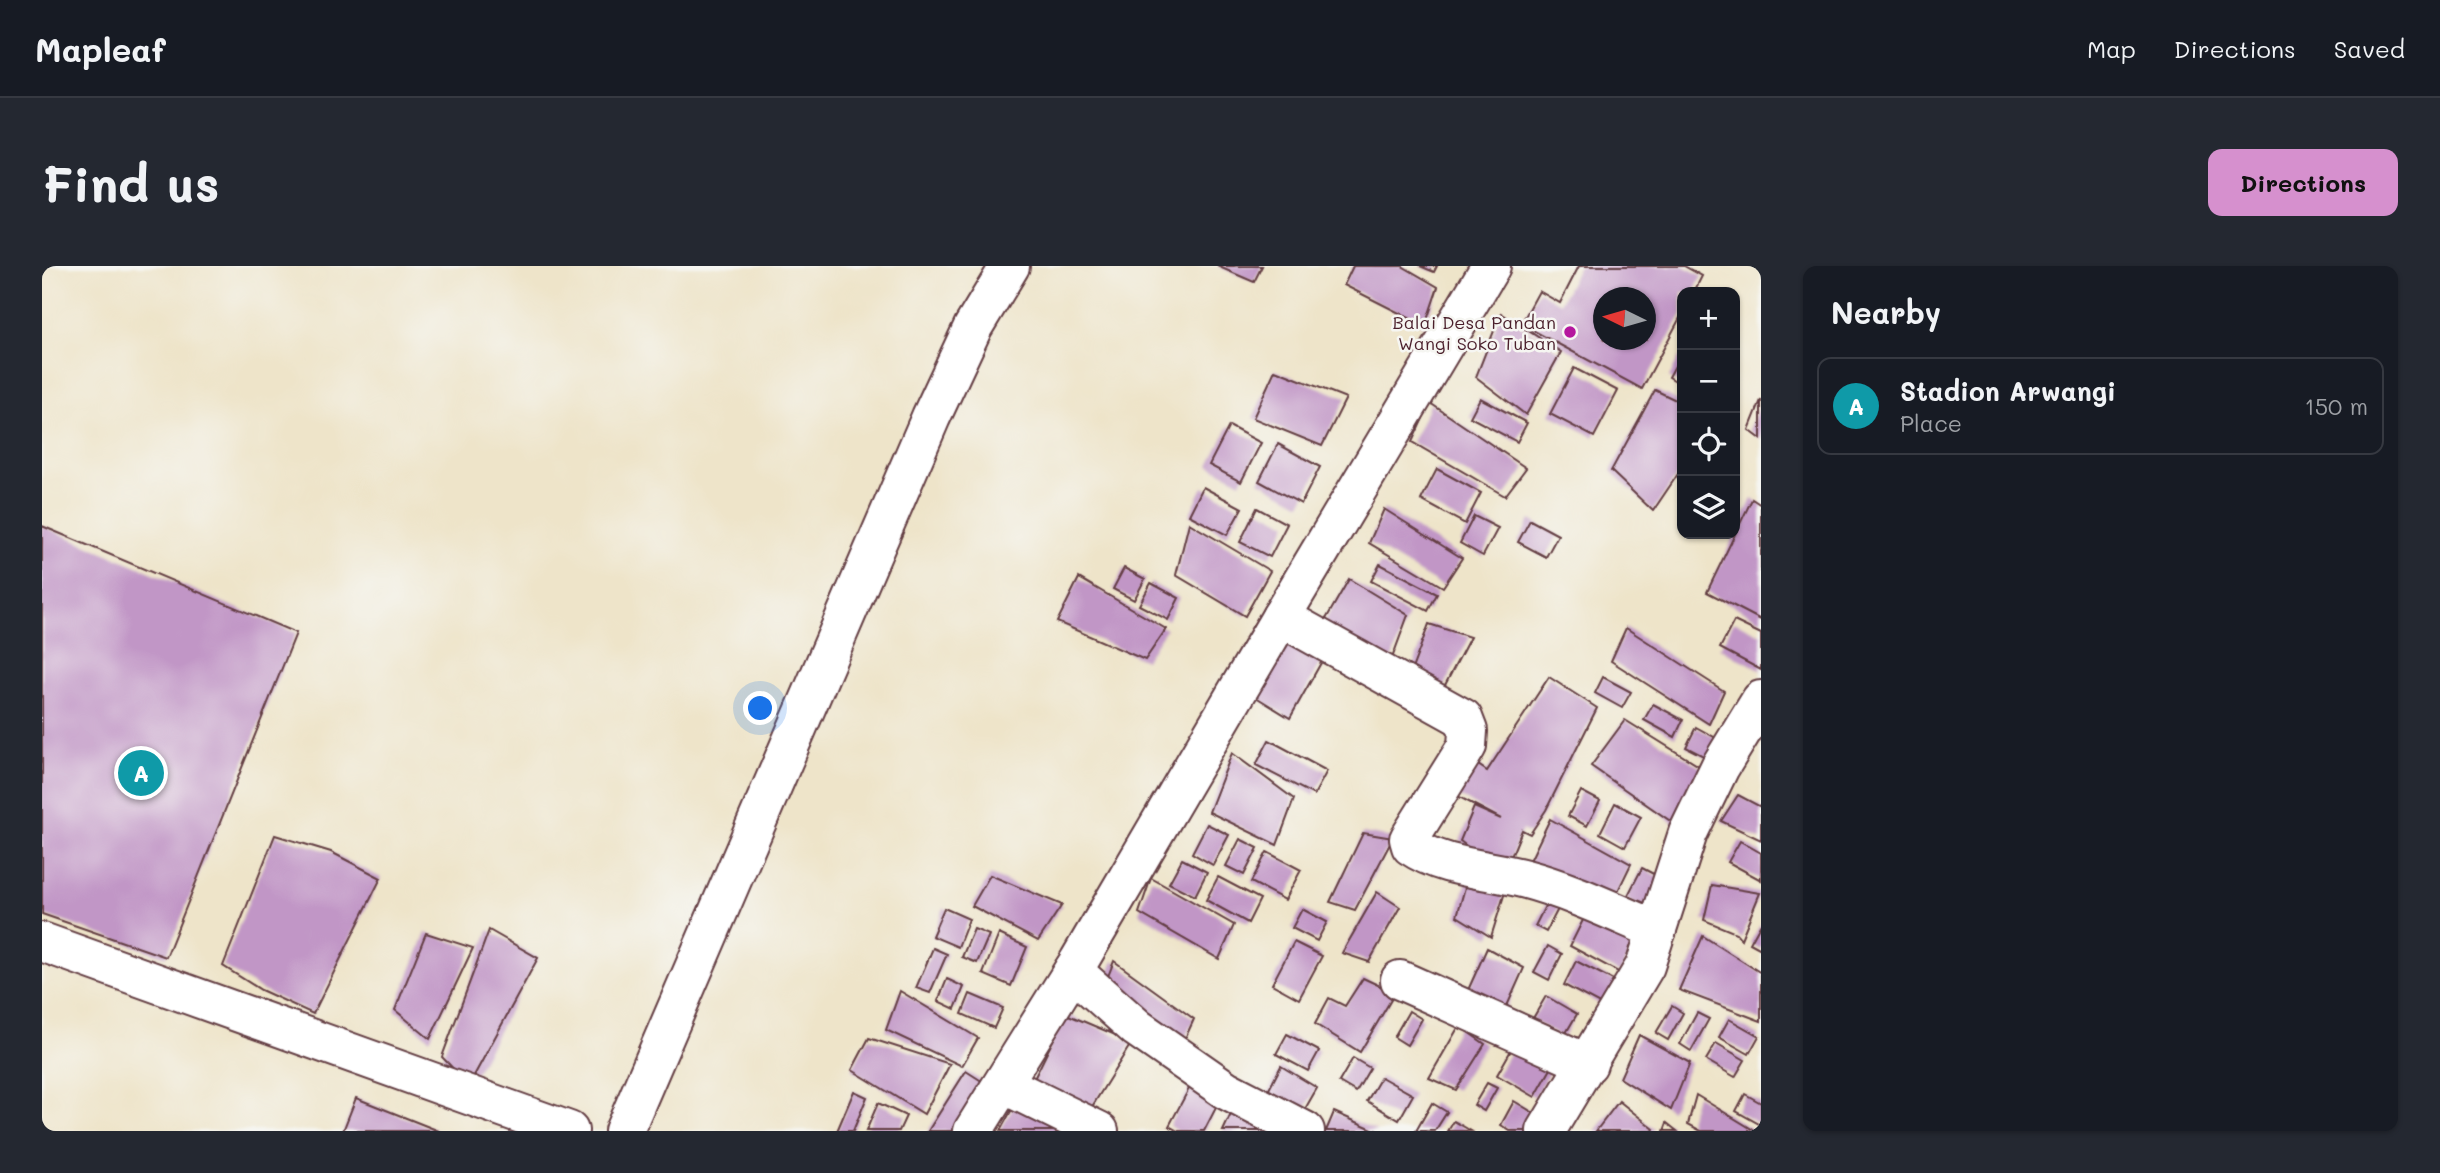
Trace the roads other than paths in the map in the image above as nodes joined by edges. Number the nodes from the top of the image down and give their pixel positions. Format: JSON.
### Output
{"nodes":[{"id":1,"x":1010,"y":266,"type":"edge"},
{"id":2,"x":1491,"y":266,"type":"edge"},
{"id":3,"x":1281,"y":617,"type":"junction"},
{"id":4,"x":1761,"y":700,"type":"edge"},
{"id":5,"x":1657,"y":930,"type":"junction"},
{"id":6,"x":42,"y":942,"type":"edge"},
{"id":7,"x":1073,"y":971,"type":"junction"},
{"id":8,"x":1400,"y":980,"type":"dead end"},
{"id":9,"x":1588,"y":1064,"type":"junction"},
{"id":10,"x":1003,"y":1084,"type":"junction"},
{"id":11,"x":569,"y":1131,"type":"edge"},
{"id":12,"x":624,"y":1131,"type":"edge"},
{"id":13,"x":974,"y":1131,"type":"edge"},
{"id":14,"x":1099,"y":1131,"type":"edge"},
{"id":15,"x":1306,"y":1131,"type":"edge"},
{"id":16,"x":1546,"y":1131,"type":"edge"}],
"edges":[{"from":1,"to":12,"type":"street"},
{"from":2,"to":3,"type":"street"},
{"from":3,"to":5,"type":"street"},
{"from":3,"to":7,"type":"street"},
{"from":4,"to":5,"type":"street"},
{"from":5,"to":9,"type":"street"},
{"from":6,"to":11,"type":"street"},
{"from":7,"to":10,"type":"street"},
{"from":7,"to":15,"type":"street"},
{"from":8,"to":9,"type":"street"},
{"from":9,"to":16,"type":"street"},
{"from":10,"to":13,"type":"street"},
{"from":10,"to":14,"type":"street"}]}
